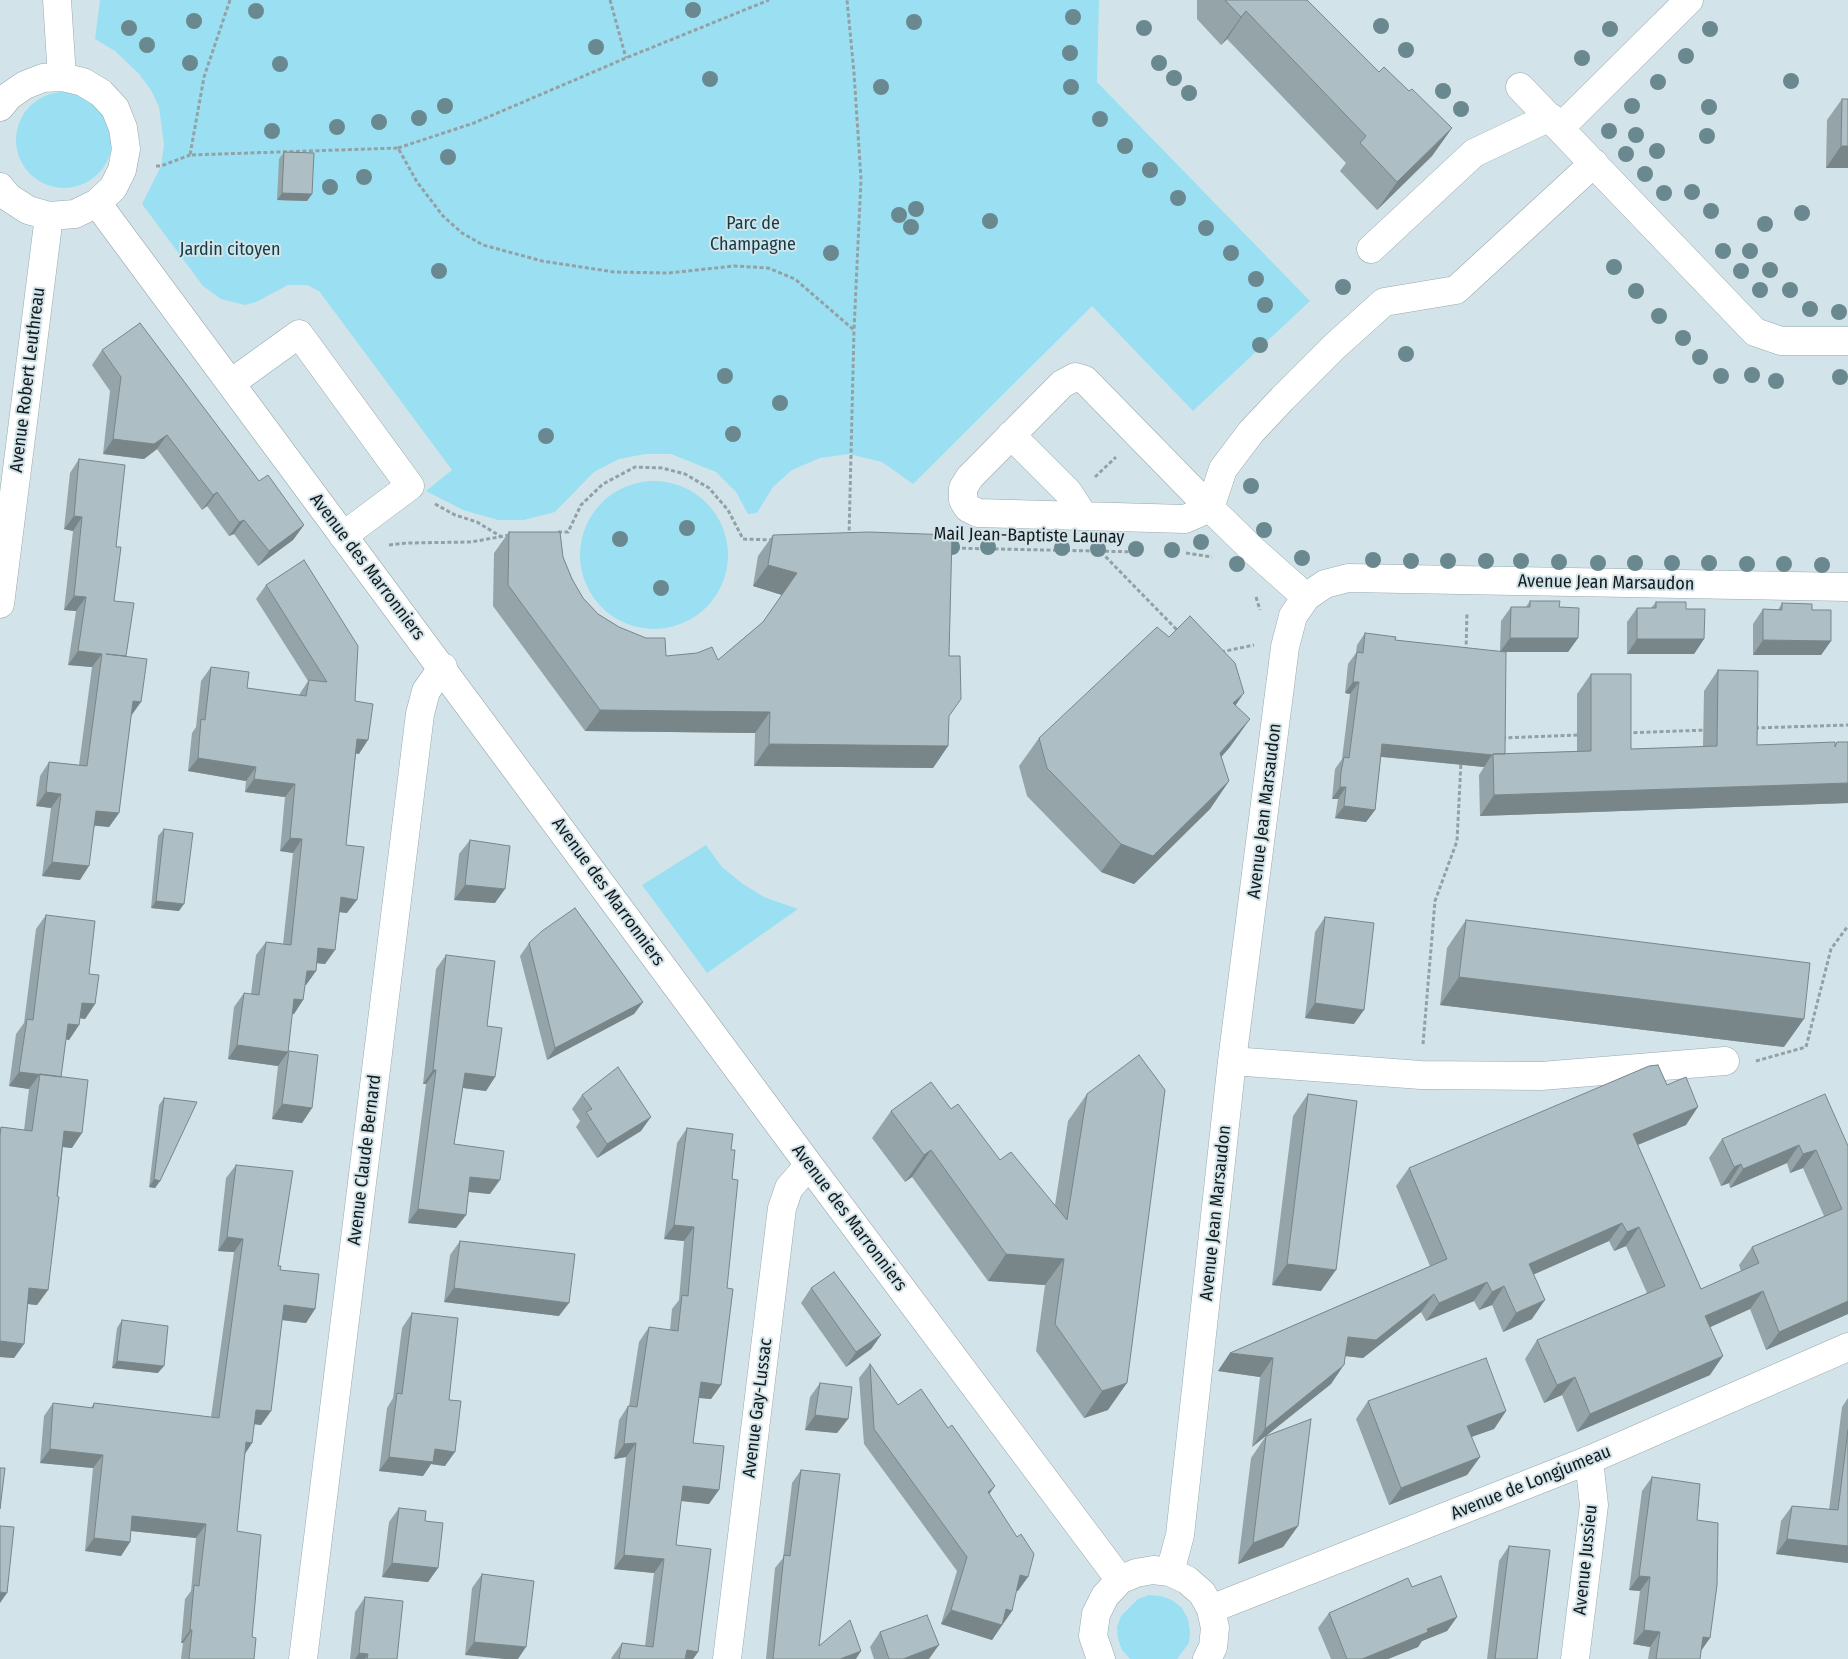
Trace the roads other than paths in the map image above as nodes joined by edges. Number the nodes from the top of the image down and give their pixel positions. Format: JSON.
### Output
{"nodes":[{"id":1,"x":57,"y":0,"type":"edge"},
{"id":2,"x":1689,"y":0,"type":"edge"},
{"id":3,"x":62,"y":77,"type":"junction"},
{"id":4,"x":1520,"y":87,"type":"dead end"},
{"id":5,"x":3,"y":96,"type":"edge"},
{"id":6,"x":1555,"y":123,"type":"junction"},
{"id":7,"x":1594,"y":163,"type":"junction"},
{"id":8,"x":0,"y":186,"type":"edge"},
{"id":9,"x":97,"y":203,"type":"junction"},
{"id":10,"x":49,"y":216,"type":"junction"},
{"id":11,"x":1371,"y":250,"type":"dead end"},
{"id":12,"x":1848,"y":341,"type":"edge"},
{"id":13,"x":231,"y":383,"type":"junction"},
{"id":14,"x":1011,"y":435,"type":"junction"},
{"id":15,"x":1210,"y":508,"type":"junction"},
{"id":16,"x":1083,"y":515,"type":"junction"},
{"id":17,"x":348,"y":543,"type":"junction"},
{"id":18,"x":1848,"y":587,"type":"edge"},
{"id":19,"x":1306,"y":597,"type":"junction"},
{"id":20,"x":0,"y":604,"type":"edge"},
{"id":21,"x":443,"y":667,"type":"junction"},
{"id":22,"x":1232,"y":1061,"type":"junction"},
{"id":23,"x":1725,"y":1061,"type":"road end"},
{"id":24,"x":809,"y":1166,"type":"junction"},
{"id":25,"x":1848,"y":1347,"type":"edge"},
{"id":26,"x":1589,"y":1460,"type":"junction"},
{"id":27,"x":1170,"y":1572,"type":"junction"},
{"id":28,"x":1120,"y":1580,"type":"junction"},
{"id":29,"x":1211,"y":1609,"type":"junction"},
{"id":30,"x":1095,"y":1658,"type":"edge"},
{"id":31,"x":303,"y":1659,"type":"edge"},
{"id":32,"x":727,"y":1659,"type":"edge"},
{"id":33,"x":1208,"y":1659,"type":"edge"},
{"id":34,"x":1575,"y":1659,"type":"edge"}],
"edges":[{"from":1,"to":3,"type":"street"},
{"from":2,"to":6,"type":"street"},
{"from":3,"to":5,"type":"street"},
{"from":3,"to":9,"type":"street"},
{"from":4,"to":6,"type":"street"},
{"from":6,"to":7,"type":"street"},
{"from":6,"to":11,"type":"street"},
{"from":7,"to":12,"type":"street"},
{"from":7,"to":15,"type":"street"},
{"from":8,"to":10,"type":"street"},
{"from":9,"to":10,"type":"street"},
{"from":9,"to":13,"type":"street","name":"Avenue des Marronniers"},
{"from":10,"to":20,"type":"street","name":"Avenue Robert Leuthreau"},
{"from":13,"to":17,"type":"street","name":"Avenue des Marronniers"},
{"from":13,"to":17,"type":"street"},
{"from":14,"to":15,"type":"street"},
{"from":14,"to":16,"type":"street"},
{"from":14,"to":16,"type":"street"},
{"from":15,"to":16,"type":"street"},
{"from":15,"to":19,"type":"street"},
{"from":17,"to":21,"type":"street","name":"Avenue des Marronniers"},
{"from":18,"to":19,"type":"street","name":"Avenue Jean Marsaudon"},
{"from":19,"to":22,"type":"street","name":"Avenue Jean Marsaudon"},
{"from":21,"to":24,"type":"street","name":"Avenue des Marronniers"},
{"from":21,"to":31,"type":"street","name":"Avenue Claude Bernard"},
{"from":22,"to":23,"type":"street"},
{"from":22,"to":27,"type":"street","name":"Avenue Jean Marsaudon"},
{"from":24,"to":28,"type":"street","name":"Avenue des Marronniers"},
{"from":24,"to":32,"type":"street","name":"Avenue Gay-Lussac"},
{"from":25,"to":26,"type":"street","name":"Avenue de Longjumeau"},
{"from":26,"to":29,"type":"street","name":"Avenue de Longjumeau"},
{"from":26,"to":34,"type":"street","name":"Avenue Jussieu"},
{"from":27,"to":28,"type":"street"},
{"from":27,"to":29,"type":"street"},
{"from":28,"to":30,"type":"street"},
{"from":29,"to":33,"type":"street"}]}
